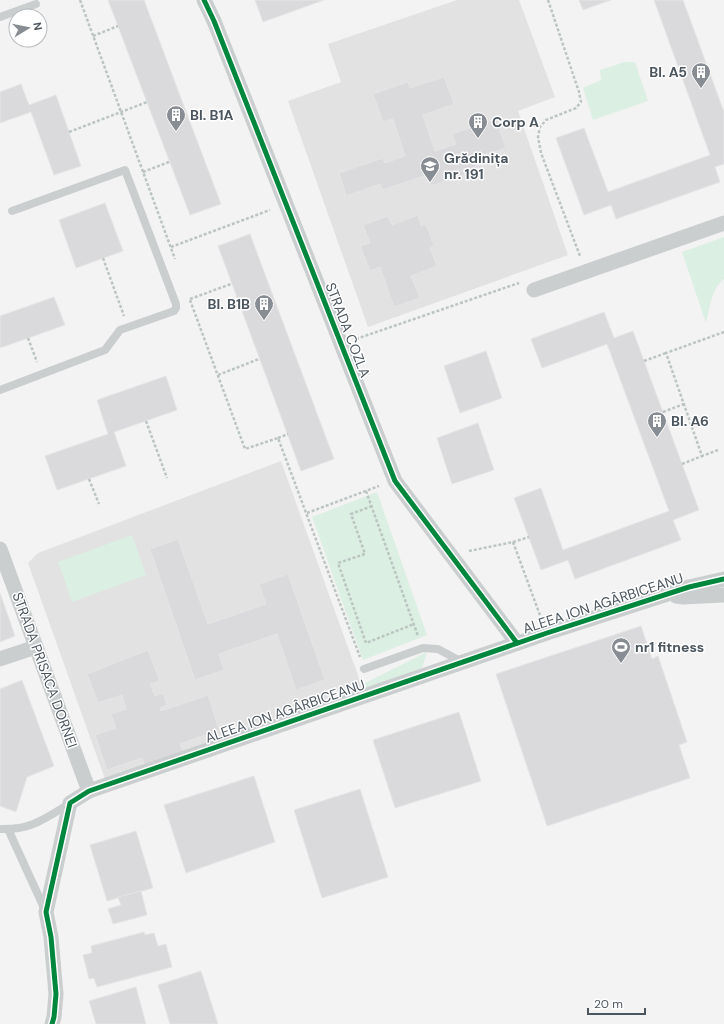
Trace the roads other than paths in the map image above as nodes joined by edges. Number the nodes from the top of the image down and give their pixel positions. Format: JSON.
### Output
{"nodes":[{"id":1,"x":204,"y":0,"type":"edge"},
{"id":2,"x":36,"y":4,"type":"dead end"},
{"id":3,"x":0,"y":17,"type":"edge"},
{"id":4,"x":12,"y":211,"type":"dead end"},
{"id":5,"x":724,"y":223,"type":"edge"},
{"id":6,"x":534,"y":290,"type":"road end"},
{"id":7,"x":0,"y":390,"type":"edge"},
{"id":8,"x":0,"y":549,"type":"edge"},
{"id":9,"x":724,"y":579,"type":"edge"},
{"id":10,"x":667,"y":595,"type":"junction"},
{"id":11,"x":724,"y":595,"type":"edge"},
{"id":12,"x":517,"y":643,"type":"junction"},
{"id":13,"x":36,"y":647,"type":"junction"},
{"id":14,"x":0,"y":659,"type":"edge"},
{"id":15,"x":462,"y":662,"type":"junction"},
{"id":16,"x":364,"y":669,"type":"road end"},
{"id":17,"x":89,"y":791,"type":"junction"},
{"id":18,"x":70,"y":803,"type":"junction"},
{"id":19,"x":4,"y":829,"type":"edge"},
{"id":20,"x":46,"y":912,"type":"junction"},
{"id":21,"x":52,"y":1024,"type":"edge"}],
"edges":[{"from":1,"to":12,"type":"street","name":"STRADA COZLA"},
{"from":2,"to":3,"type":"lane"},
{"from":4,"to":7,"type":"lane"},
{"from":5,"to":6,"type":"street"},
{"from":8,"to":13,"type":"street","name":"STRADA PRISACA DORNEI"},
{"from":9,"to":10,"type":"street","name":"ALEEA ION AGÂRBICEANU"},
{"from":10,"to":11,"type":"street","name":"ALEEA ION AGÂRBICEANU"},
{"from":10,"to":12,"type":"street","name":"ALEEA ION AGÂRBICEANU"},
{"from":12,"to":15,"type":"street","name":"ALEEA ION AGÂRBICEANU"},
{"from":13,"to":14,"type":"street"},
{"from":13,"to":17,"type":"street","name":"STRADA PRISACA DORNEI"},
{"from":15,"to":16,"type":"lane"},
{"from":15,"to":17,"type":"street","name":"ALEEA ION AGÂRBICEANU"},
{"from":17,"to":18,"type":"street","name":"ALEEA ION AGÂRBICEANU"},
{"from":18,"to":19,"type":"lane"},
{"from":18,"to":20,"type":"street"},
{"from":19,"to":20,"type":"lane"},
{"from":20,"to":21,"type":"street"}]}
